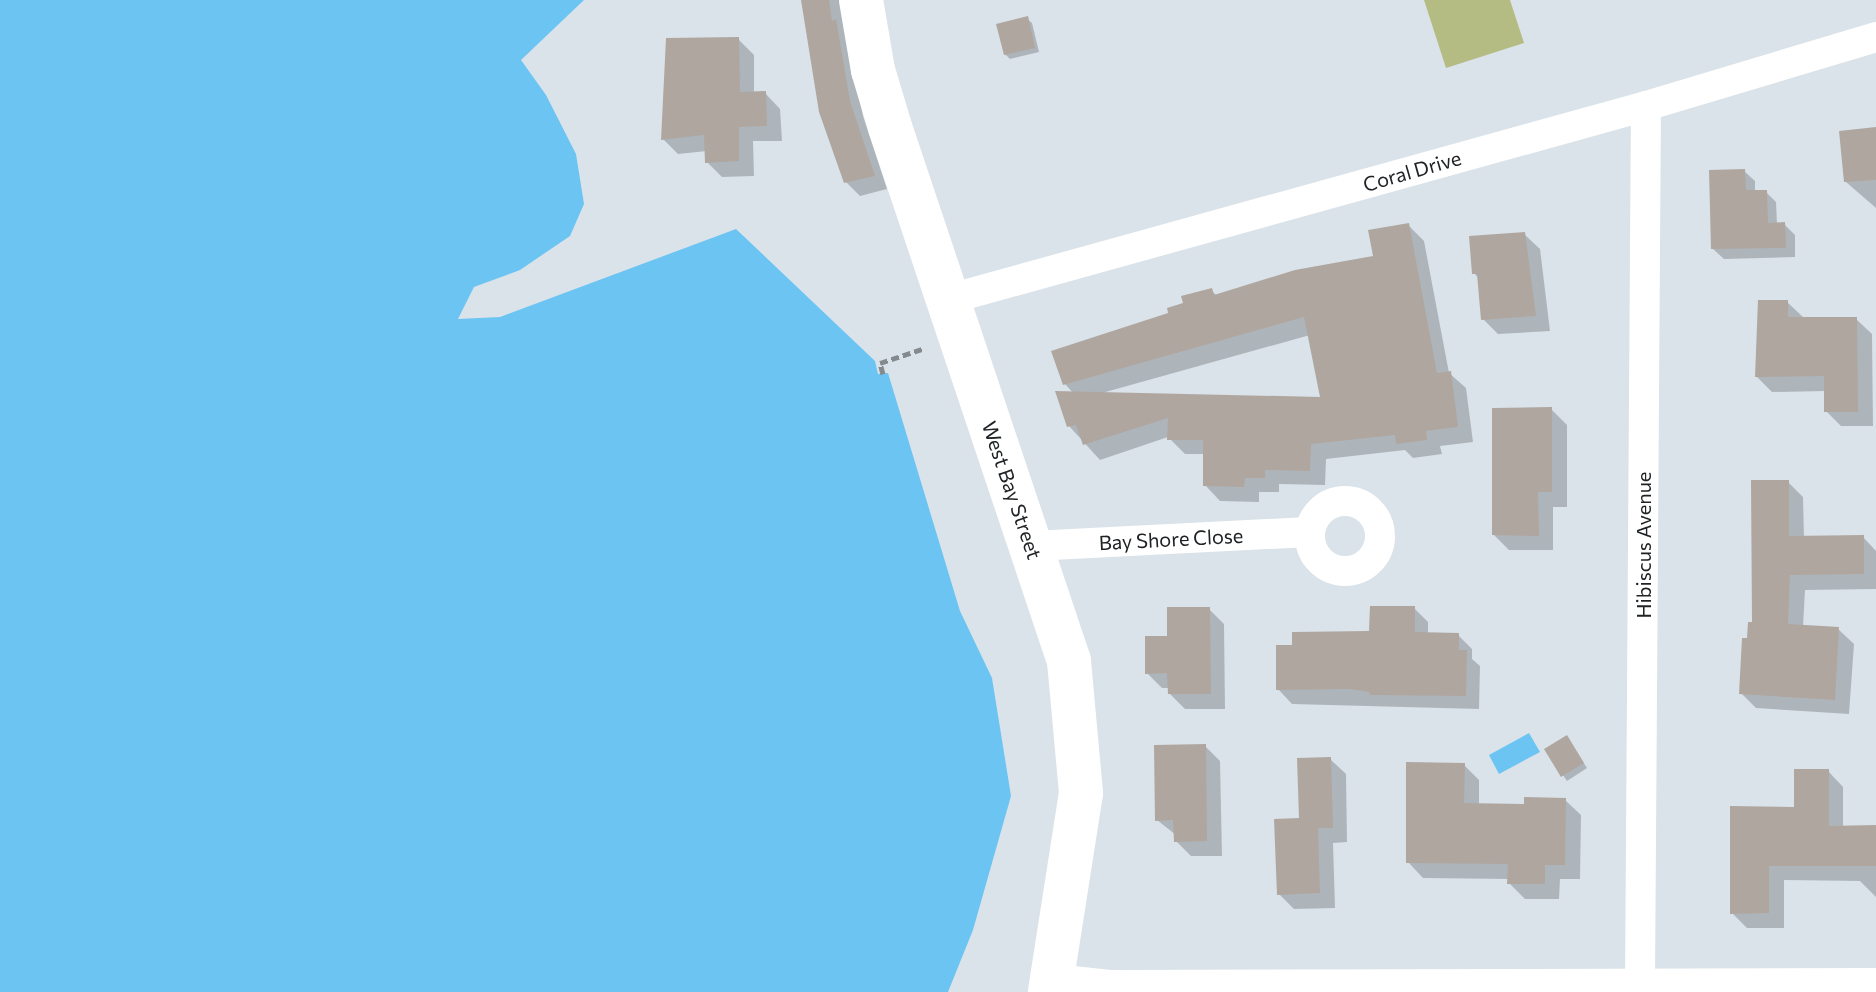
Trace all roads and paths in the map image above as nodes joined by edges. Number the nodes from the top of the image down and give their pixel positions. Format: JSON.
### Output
{"nodes":[{"id":1,"x":861,"y":0,"type":"edge"},
{"id":2,"x":1876,"y":37,"type":"edge"},
{"id":3,"x":1646,"y":106,"type":"junction"},
{"id":4,"x":946,"y":300,"type":"junction"},
{"id":5,"x":928,"y":347,"type":"dead end"},
{"id":6,"x":883,"y":374,"type":"dead end"},
{"id":7,"x":1310,"y":532,"type":"dead end"},
{"id":8,"x":1032,"y":546,"type":"junction"},
{"id":9,"x":1876,"y":983,"type":"edge"},
{"id":10,"x":1640,"y":985,"type":"junction"},
{"id":11,"x":1052,"y":986,"type":"edge"}],
"edges":[{"from":1,"to":4,"type":"main road","name":"West Bay Street"},
{"from":2,"to":3,"type":"street","name":"Coral Drive"},
{"from":3,"to":4,"type":"street","name":"Coral Drive"},
{"from":3,"to":10,"type":"street","name":"Hibiscus Avenue"},
{"from":4,"to":8,"type":"main road","name":"West Bay Street"},
{"from":5,"to":6,"type":"path"},
{"from":7,"to":8,"type":"street","name":"Bay Shore Close"},
{"from":8,"to":11,"type":"main road","name":"West Bay Street"},
{"from":9,"to":10,"type":"street"},
{"from":10,"to":11,"type":"street"}]}
